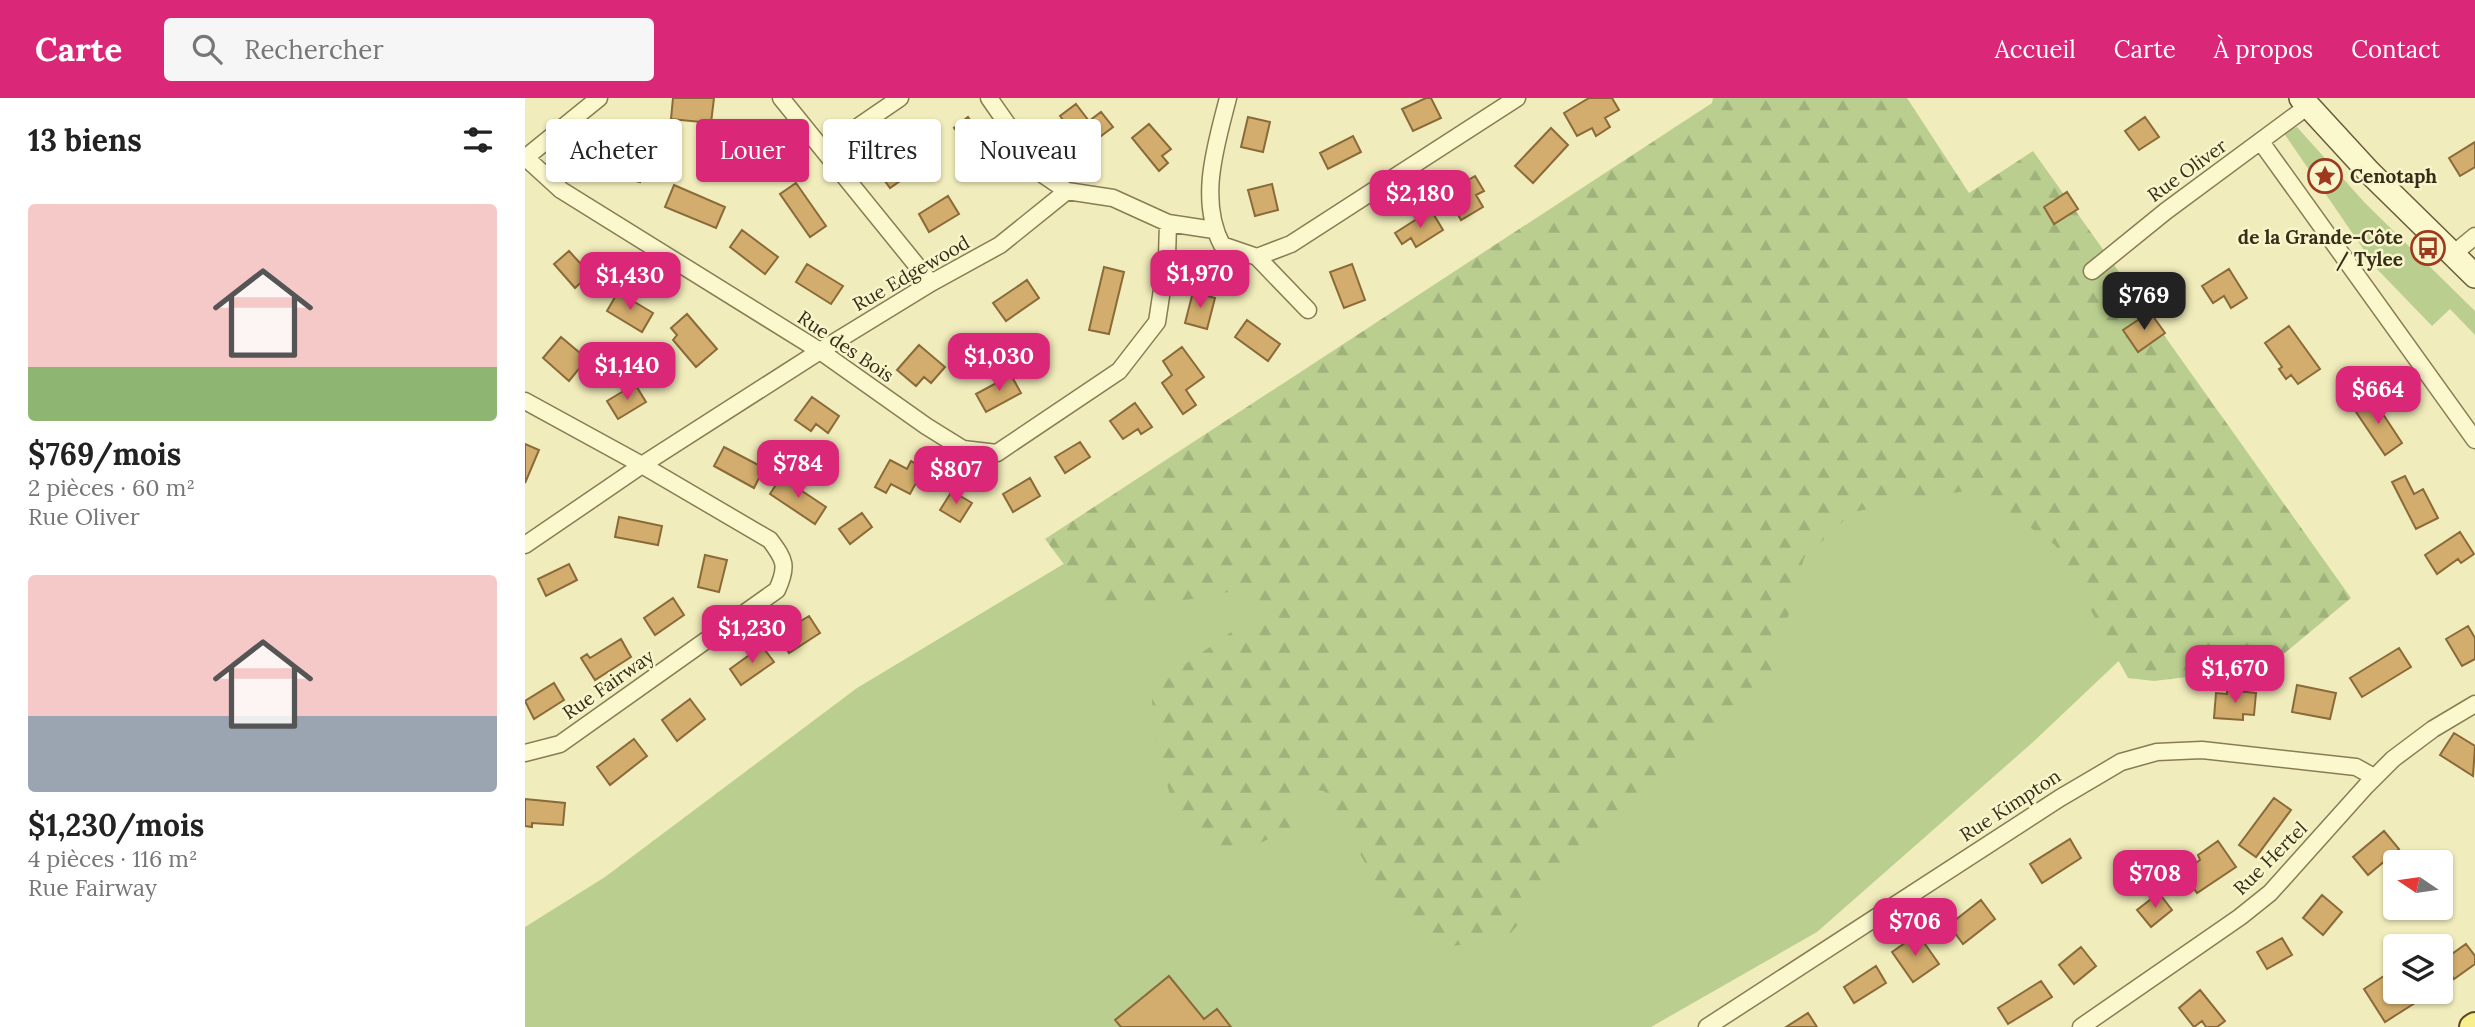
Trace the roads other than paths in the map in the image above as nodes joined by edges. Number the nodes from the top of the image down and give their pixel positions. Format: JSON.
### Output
{"nodes":[{"id":1,"x":599,"y":98,"type":"edge"},
{"id":2,"x":781,"y":98,"type":"edge"},
{"id":3,"x":900,"y":98,"type":"edge"},
{"id":4,"x":989,"y":98,"type":"edge"},
{"id":5,"x":1228,"y":98,"type":"edge"},
{"id":6,"x":1517,"y":98,"type":"edge"},
{"id":7,"x":2304,"y":102,"type":"edge"},
{"id":8,"x":869,"y":119,"type":"edge"},
{"id":9,"x":2261,"y":142,"type":"junction"},
{"id":10,"x":823,"y":149,"type":"edge"},
{"id":11,"x":525,"y":158,"type":"edge"},
{"id":12,"x":850,"y":182,"type":"edge"},
{"id":13,"x":1067,"y":191,"type":"junction"},
{"id":14,"x":1168,"y":223,"type":"junction"},
{"id":15,"x":1214,"y":230,"type":"junction"},
{"id":16,"x":2475,"y":236,"type":"edge"},
{"id":17,"x":2452,"y":255,"type":"junction"},
{"id":18,"x":1257,"y":257,"type":"junction"},
{"id":19,"x":2092,"y":271,"type":"dead end"},
{"id":20,"x":2475,"y":276,"type":"edge"},
{"id":21,"x":931,"y":283,"type":"junction"},
{"id":22,"x":1308,"y":310,"type":"dead end"},
{"id":23,"x":820,"y":351,"type":"junction"},
{"id":24,"x":525,"y":401,"type":"edge"},
{"id":25,"x":2475,"y":440,"type":"edge"},
{"id":26,"x":642,"y":466,"type":"junction"},
{"id":27,"x":525,"y":545,"type":"edge"},
{"id":28,"x":2475,"y":704,"type":"edge"},
{"id":29,"x":525,"y":753,"type":"edge"},
{"id":30,"x":2374,"y":777,"type":"junction"},
{"id":31,"x":1707,"y":1027,"type":"edge"},
{"id":32,"x":2081,"y":1027,"type":"edge"}],
"edges":[{"from":1,"to":11,"type":"street"},
{"from":2,"to":10,"type":"street"},
{"from":3,"to":8,"type":"street"},
{"from":4,"to":13,"type":"street"},
{"from":5,"to":15,"type":"street"},
{"from":6,"to":18,"type":"street"},
{"from":7,"to":9,"type":"street","name":"Rue Oliver"},
{"from":7,"to":17,"type":"main road"},
{"from":9,"to":19,"type":"street","name":"Rue Oliver"},
{"from":9,"to":25,"type":"street"},
{"from":11,"to":23,"type":"street","name":"Rue des Bois"},
{"from":12,"to":21,"type":"street"},
{"from":13,"to":14,"type":"street"},
{"from":13,"to":21,"type":"street","name":"Rue Edgewood"},
{"from":14,"to":15,"type":"street"},
{"from":14,"to":23,"type":"street","name":"Rue des Bois"},
{"from":15,"to":18,"type":"street"},
{"from":16,"to":17,"type":"street"},
{"from":17,"to":20,"type":"main road"},
{"from":18,"to":22,"type":"street"},
{"from":21,"to":23,"type":"street","name":"Rue Edgewood"},
{"from":23,"to":26,"type":"street","name":"Rue Edgewood"},
{"from":24,"to":26,"type":"street","name":"Rue Fairway"},
{"from":26,"to":27,"type":"street","name":"Rue Edgewood"},
{"from":26,"to":29,"type":"street","name":"Rue Fairway"},
{"from":28,"to":30,"type":"street","name":"Rue Hertel"},
{"from":30,"to":31,"type":"street","name":"Rue Kimpton"},
{"from":30,"to":32,"type":"street","name":"Rue Hertel"}]}
